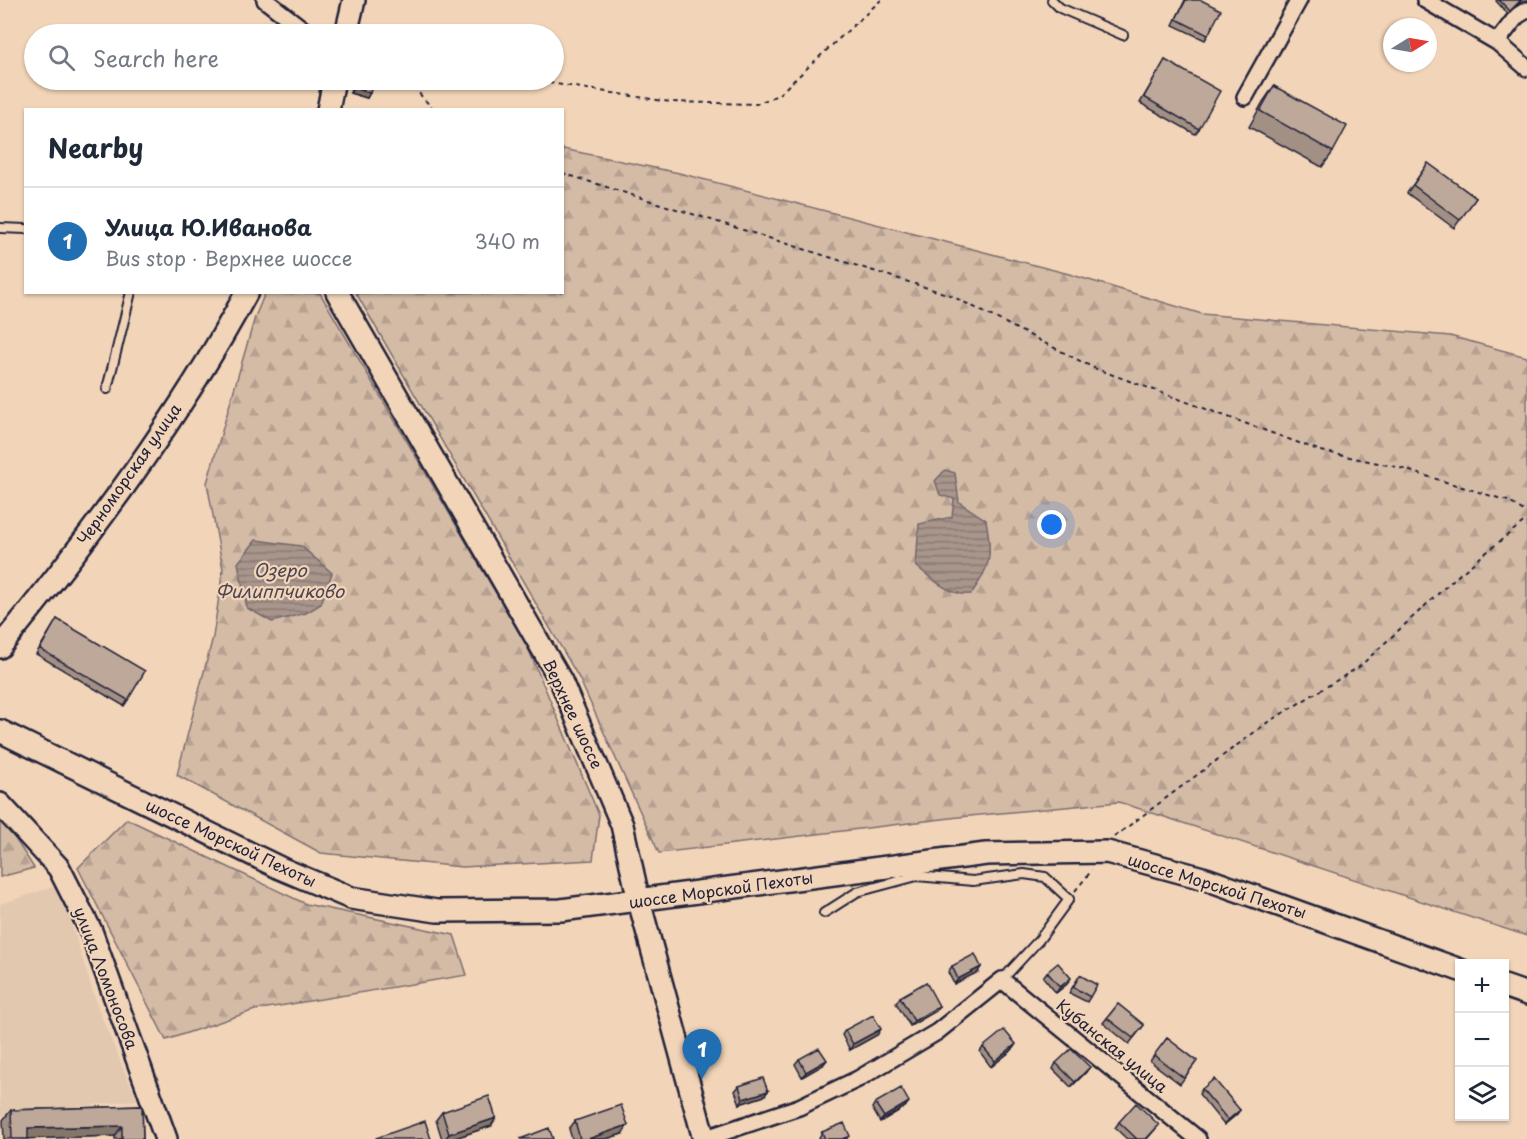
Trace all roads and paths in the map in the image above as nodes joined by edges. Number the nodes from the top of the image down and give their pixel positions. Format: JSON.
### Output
{"nodes":[{"id":1,"x":265,"y":0,"type":"edge"},
{"id":2,"x":354,"y":0,"type":"edge"},
{"id":3,"x":881,"y":0,"type":"edge"},
{"id":4,"x":1052,"y":0,"type":"edge"},
{"id":5,"x":1299,"y":0,"type":"edge"},
{"id":6,"x":1425,"y":0,"type":"edge"},
{"id":7,"x":1527,"y":10,"type":"edge"},
{"id":8,"x":296,"y":24,"type":"edge"},
{"id":9,"x":348,"y":24,"type":"edge"},
{"id":10,"x":1123,"y":35,"type":"dead end"},
{"id":11,"x":1497,"y":42,"type":"junction"},
{"id":12,"x":1527,"y":68,"type":"edge"},
{"id":13,"x":564,"y":85,"type":"edge"},
{"id":14,"x":332,"y":90,"type":"edge"},
{"id":15,"x":416,"y":90,"type":"edge"},
{"id":16,"x":1245,"y":98,"type":"dead end"},
{"id":17,"x":328,"y":108,"type":"edge"},
{"id":18,"x":432,"y":108,"type":"edge"},
{"id":19,"x":564,"y":175,"type":"edge"},
{"id":20,"x":0,"y":228,"type":"edge"},
{"id":21,"x":24,"y":228,"type":"edge"},
{"id":22,"x":131,"y":294,"type":"edge"},
{"id":23,"x":338,"y":294,"type":"edge"},
{"id":24,"x":240,"y":298,"type":"edge"},
{"id":25,"x":107,"y":389,"type":"dead end"},
{"id":26,"x":1527,"y":513,"type":"edge"},
{"id":27,"x":1527,"y":519,"type":"edge"},
{"id":28,"x":0,"y":647,"type":"edge"},
{"id":29,"x":0,"y":731,"type":"edge"},
{"id":30,"x":0,"y":804,"type":"edge"},
{"id":31,"x":1109,"y":841,"type":"dead end"},
{"id":32,"x":1094,"y":867,"type":"dead end"},
{"id":33,"x":1069,"y":899,"type":"junction"},
{"id":34,"x":639,"y":901,"type":"junction"},
{"id":35,"x":824,"y":914,"type":"dead end"},
{"id":36,"x":1455,"y":968,"type":"edge"},
{"id":37,"x":1002,"y":980,"type":"junction"},
{"id":38,"x":1509,"y":988,"type":"edge"},
{"id":39,"x":1527,"y":994,"type":"edge"},
{"id":40,"x":165,"y":1139,"type":"edge"},
{"id":41,"x":704,"y":1139,"type":"edge"},
{"id":42,"x":1198,"y":1139,"type":"edge"}],
"edges":[{"from":1,"to":8,"type":"street"},
{"from":2,"to":9,"type":"street"},
{"from":3,"to":13,"type":"path"},
{"from":4,"to":10,"type":"lane"},
{"from":5,"to":16,"type":"street"},
{"from":6,"to":11,"type":"street"},
{"from":7,"to":11,"type":"street"},
{"from":11,"to":12,"type":"street"},
{"from":14,"to":17,"type":"street"},
{"from":15,"to":18,"type":"path"},
{"from":19,"to":26,"type":"path"},
{"from":20,"to":21,"type":"lane"},
{"from":22,"to":25,"type":"lane"},
{"from":23,"to":34,"type":"street","name":"Верхнее шоссе"},
{"from":24,"to":28,"type":"street","name":"Черноморская улица"},
{"from":27,"to":31,"type":"path"},
{"from":29,"to":34,"type":"street","name":"шоссе Морской Пехоты"},
{"from":30,"to":40,"type":"street","name":"улица Ломоносова"},
{"from":32,"to":33,"type":"path"},
{"from":33,"to":35,"type":"lane"},
{"from":33,"to":37,"type":"lane"},
{"from":34,"to":36,"type":"street","name":"шоссе Морской Пехоты"},
{"from":34,"to":41,"type":"street","name":"Верхнее шоссе"},
{"from":37,"to":41,"type":"street"},
{"from":37,"to":42,"type":"street","name":"Кубанская улица"},
{"from":38,"to":39,"type":"street"}]}
